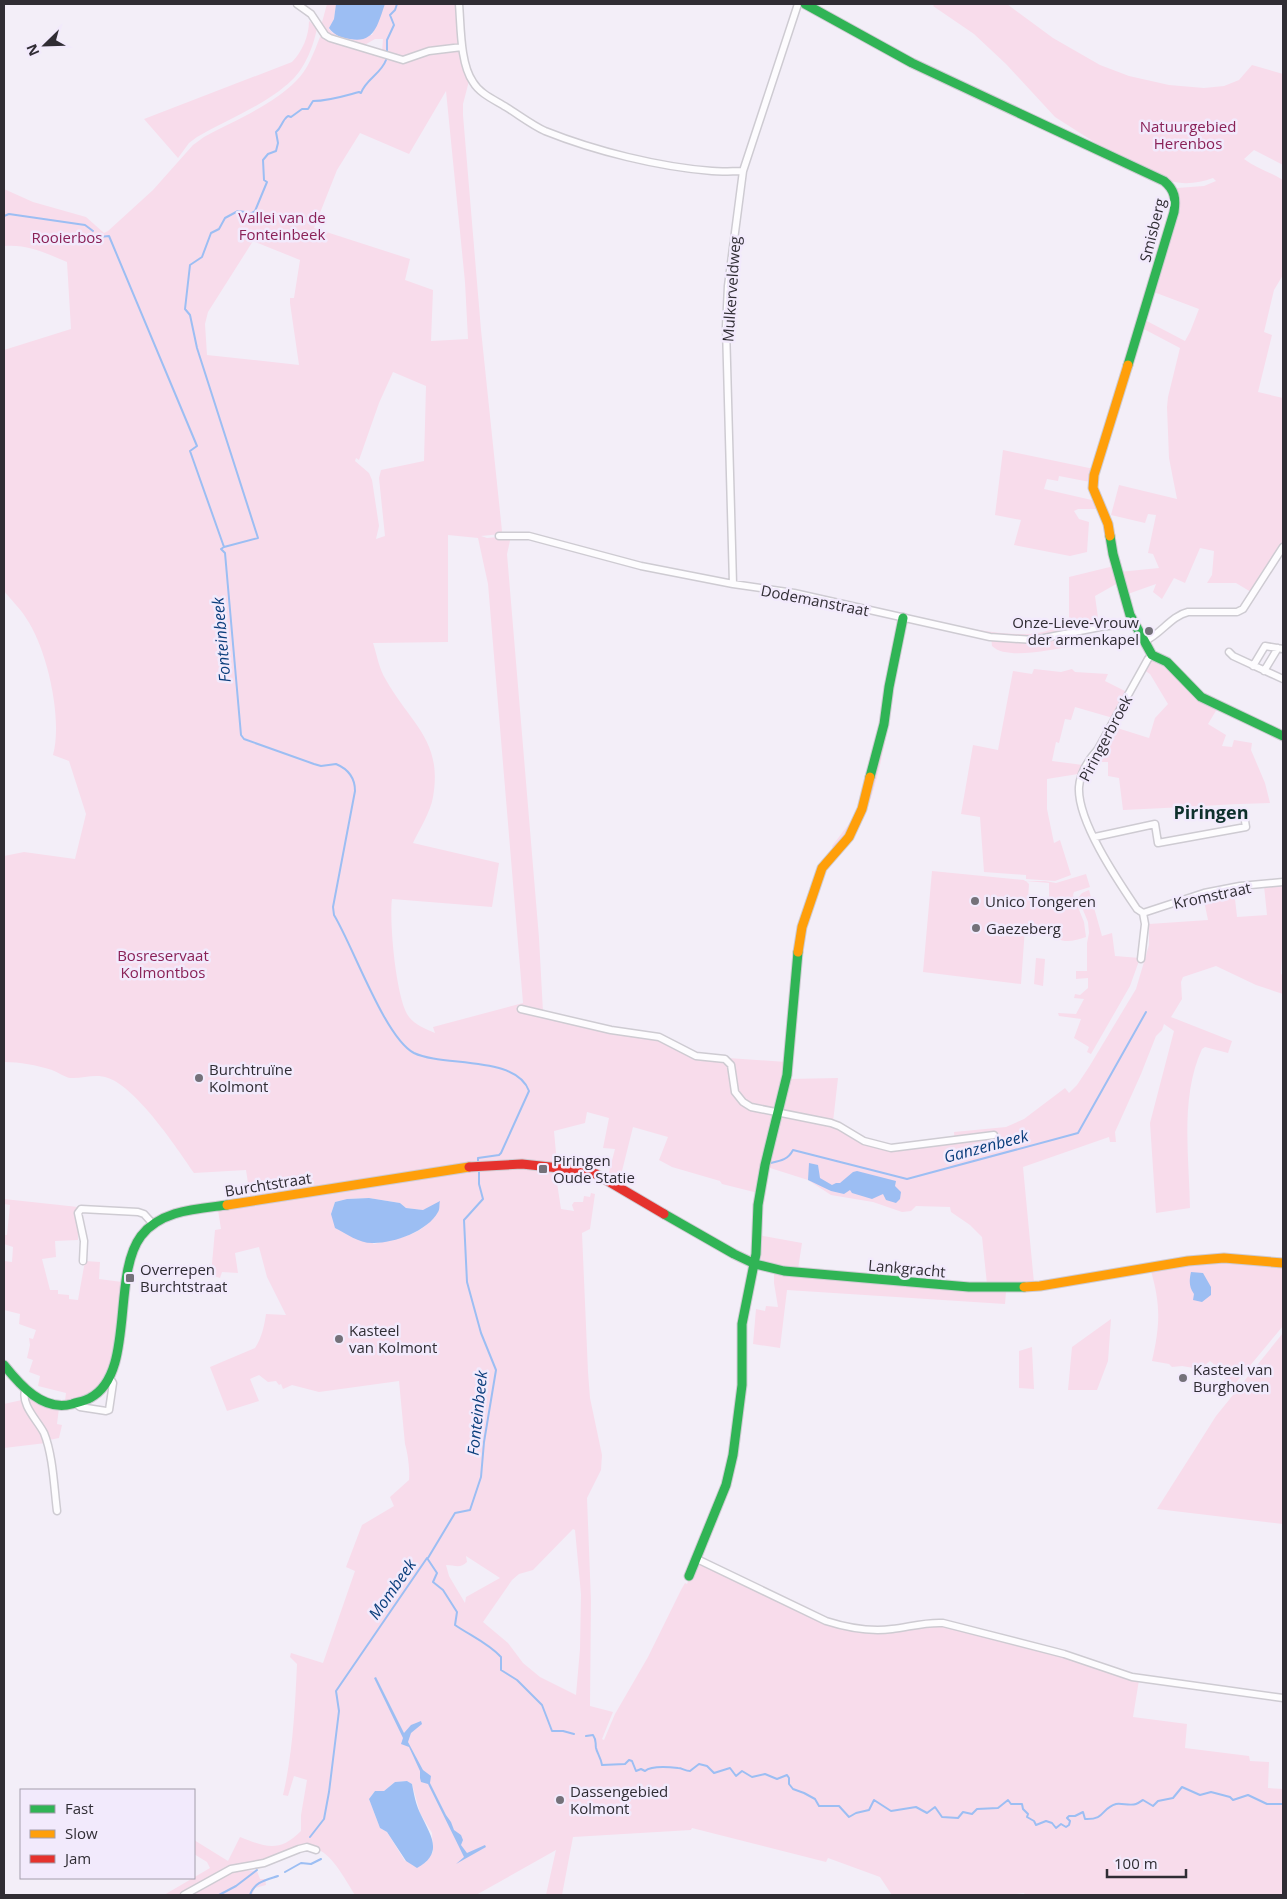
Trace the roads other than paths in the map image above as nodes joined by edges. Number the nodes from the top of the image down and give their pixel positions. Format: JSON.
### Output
{"nodes":[{"id":1,"x":297,"y":4,"type":"edge"},
{"id":2,"x":459,"y":4,"type":"edge"},
{"id":3,"x":798,"y":4,"type":"edge"},
{"id":4,"x":804,"y":4,"type":"edge"},
{"id":5,"x":462,"y":47,"type":"junction"},
{"id":6,"x":743,"y":172,"type":"junction"},
{"id":7,"x":499,"y":536,"type":"dead end"},
{"id":8,"x":1283,"y":547,"type":"edge"},
{"id":9,"x":733,"y":584,"type":"junction"},
{"id":10,"x":903,"y":618,"type":"junction"},
{"id":11,"x":1133,"y":623,"type":"junction"},
{"id":12,"x":1145,"y":642,"type":"junction"},
{"id":13,"x":1281,"y":648,"type":"edge"},
{"id":14,"x":1229,"y":652,"type":"dead end"},
{"id":15,"x":1152,"y":655,"type":"junction"},
{"id":16,"x":1253,"y":666,"type":"junction"},
{"id":17,"x":1264,"y":671,"type":"junction"},
{"id":18,"x":1283,"y":679,"type":"edge"},
{"id":19,"x":1283,"y":736,"type":"edge"},
{"id":20,"x":1246,"y":821,"type":"dead end"},
{"id":21,"x":1095,"y":838,"type":"junction"},
{"id":22,"x":1283,"y":882,"type":"edge"},
{"id":23,"x":1143,"y":913,"type":"junction"},
{"id":24,"x":1141,"y":959,"type":"dead end"},
{"id":25,"x":521,"y":1009,"type":"dead end"},
{"id":26,"x":778,"y":1112,"type":"junction"},
{"id":27,"x":994,"y":1135,"type":"dead end"},
{"id":28,"x":552,"y":1166,"type":"joint"},
{"id":29,"x":153,"y":1224,"type":"junction"},
{"id":30,"x":83,"y":1261,"type":"dead end"},
{"id":31,"x":1283,"y":1263,"type":"edge"},
{"id":32,"x":755,"y":1264,"type":"junction"},
{"id":33,"x":4,"y":1365,"type":"edge"},
{"id":34,"x":110,"y":1378,"type":"junction"},
{"id":35,"x":26,"y":1391,"type":"junction"},
{"id":36,"x":76,"y":1404,"type":"junction"},
{"id":37,"x":57,"y":1511,"type":"dead end"},
{"id":38,"x":697,"y":1560,"type":"junction"},
{"id":39,"x":689,"y":1576,"type":"dead end"},
{"id":40,"x":1283,"y":1698,"type":"edge"},
{"id":41,"x":316,"y":1850,"type":"dead end"},
{"id":42,"x":184,"y":1895,"type":"edge"}],
"edges":[{"from":1,"to":5,"type":"street"},
{"from":2,"to":5,"type":"street"},
{"from":3,"to":6,"type":"street","name":"Mulkerveldweg"},
{"from":4,"to":11,"type":"street","name":"Smisberg"},
{"from":5,"to":6,"type":"street"},
{"from":6,"to":9,"type":"street","name":"Mulkerveldweg"},
{"from":7,"to":9,"type":"street","name":"Dodemanstraat"},
{"from":8,"to":12,"type":"street"},
{"from":9,"to":10,"type":"street","name":"Dodemanstraat"},
{"from":10,"to":11,"type":"street","name":"Dodemanstraat"},
{"from":10,"to":26,"type":"street"},
{"from":11,"to":12,"type":"street","name":"Smisberg"},
{"from":12,"to":15,"type":"street","name":"Smisberg"},
{"from":13,"to":16,"type":"street"},
{"from":13,"to":17,"type":"street"},
{"from":14,"to":16,"type":"street"},
{"from":15,"to":19,"type":"street"},
{"from":15,"to":21,"type":"street","name":"Piringerbroek"},
{"from":16,"to":17,"type":"street"},
{"from":17,"to":18,"type":"street"},
{"from":20,"to":21,"type":"street"},
{"from":21,"to":23,"type":"street","name":"Piringerbroek"},
{"from":22,"to":23,"type":"street","name":"Kromstraat"},
{"from":23,"to":24,"type":"street"},
{"from":25,"to":26,"type":"street"},
{"from":26,"to":27,"type":"street"},
{"from":26,"to":32,"type":"street"},
{"from":28,"to":29,"type":"street","name":"Burchtstraat"},
{"from":28,"to":32,"type":"street","name":"Lankgracht"},
{"from":29,"to":30,"type":"street"},
{"from":29,"to":34,"type":"street","name":"Burchtstraat"},
{"from":31,"to":32,"type":"street","name":"Lankgracht"},
{"from":32,"to":38,"type":"street"},
{"from":33,"to":35,"type":"street","name":"Burchtstraat"},
{"from":34,"to":36,"type":"street","name":"Burchtstraat"},
{"from":34,"to":36,"type":"street","name":"Burchtstraat"},
{"from":35,"to":36,"type":"street","name":"Burchtstraat"},
{"from":35,"to":37,"type":"street","name":"Burchtstraat"},
{"from":38,"to":39,"type":"street"},
{"from":38,"to":40,"type":"street"},
{"from":41,"to":42,"type":"street"}]}
